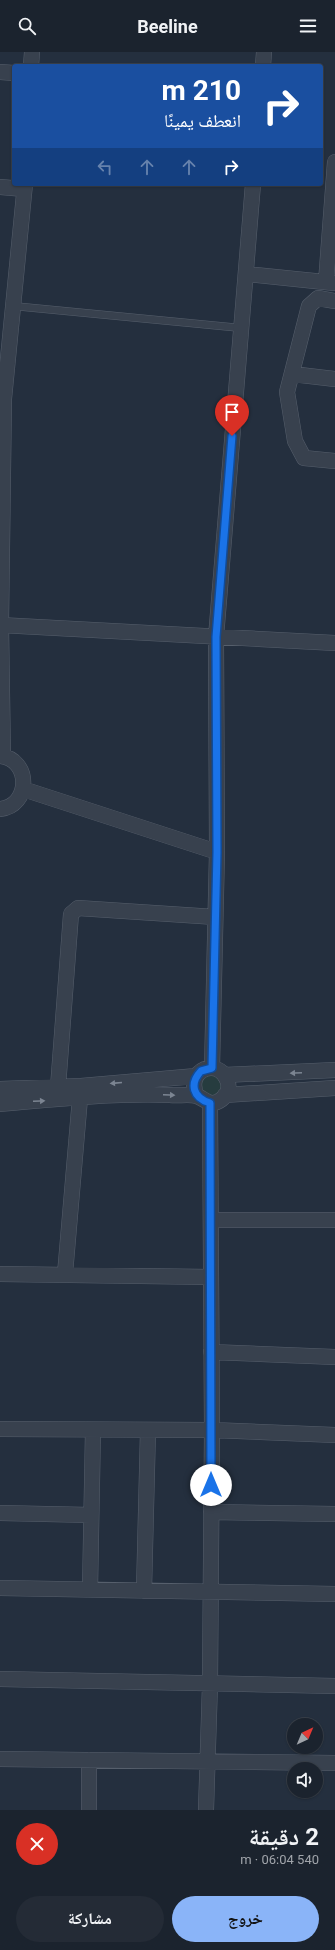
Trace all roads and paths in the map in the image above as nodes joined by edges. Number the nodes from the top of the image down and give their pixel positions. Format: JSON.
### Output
{"nodes":[{"id":1,"x":32,"y":52,"type":"edge"},
{"id":2,"x":264,"y":52,"type":"edge"},
{"id":3,"x":31,"y":64,"type":"edge"},
{"id":4,"x":263,"y":64,"type":"edge"},
{"id":5,"x":0,"y":72,"type":"edge"},
{"id":6,"x":12,"y":73,"type":"edge"},
{"id":7,"x":335,"y":162,"type":"edge"},
{"id":8,"x":253,"y":186,"type":"edge"},
{"id":9,"x":0,"y":187,"type":"edge"},
{"id":10,"x":25,"y":187,"type":"edge"},
{"id":11,"x":246,"y":274,"type":"junction"},
{"id":12,"x":330,"y":283,"type":"edge"},
{"id":13,"x":335,"y":300,"type":"edge"},
{"id":14,"x":13,"y":306,"type":"junction"},
{"id":15,"x":241,"y":328,"type":"junction"},
{"id":16,"x":292,"y":374,"type":"junction"},
{"id":17,"x":335,"y":379,"type":"edge"},
{"id":18,"x":2,"y":399,"type":"edge"},
{"id":19,"x":335,"y":461,"type":"edge"},
{"id":20,"x":1,"y":625,"type":"edge"},
{"id":21,"x":216,"y":637,"type":"junction"},
{"id":22,"x":335,"y":643,"type":"edge"},
{"id":23,"x":1,"y":691,"type":"edge"},
{"id":24,"x":1,"y":756,"type":"edge"},
{"id":25,"x":23,"y":789,"type":"junction"},
{"id":26,"x":0,"y":808,"type":"edge"},
{"id":27,"x":217,"y":852,"type":"junction"},
{"id":28,"x":215,"y":917,"type":"junction"},
{"id":29,"x":335,"y":1070,"type":"edge"},
{"id":30,"x":218,"y":1071,"type":"junction"},
{"id":31,"x":196,"y":1076,"type":"junction"},
{"id":32,"x":58,"y":1087,"type":"junction"},
{"id":33,"x":335,"y":1088,"type":"edge"},
{"id":34,"x":0,"y":1089,"type":"edge"},
{"id":35,"x":225,"y":1095,"type":"junction"},
{"id":36,"x":80,"y":1098,"type":"junction"},
{"id":37,"x":204,"y":1100,"type":"junction"},
{"id":38,"x":0,"y":1104,"type":"edge"},
{"id":39,"x":211,"y":1220,"type":"junction"},
{"id":40,"x":335,"y":1220,"type":"edge"},
{"id":41,"x":0,"y":1274,"type":"edge"},
{"id":42,"x":65,"y":1274,"type":"junction"},
{"id":43,"x":211,"y":1277,"type":"junction"},
{"id":44,"x":211,"y":1352,"type":"junction"},
{"id":45,"x":335,"y":1357,"type":"edge"},
{"id":46,"x":0,"y":1429,"type":"edge"},
{"id":47,"x":93,"y":1430,"type":"junction"},
{"id":48,"x":148,"y":1430,"type":"junction"},
{"id":49,"x":212,"y":1430,"type":"junction"},
{"id":50,"x":335,"y":1435,"type":"edge"},
{"id":51,"x":211,"y":1512,"type":"junction"},
{"id":52,"x":0,"y":1513,"type":"edge"},
{"id":53,"x":335,"y":1514,"type":"edge"},
{"id":54,"x":91,"y":1515,"type":"junction"},
{"id":55,"x":0,"y":1588,"type":"edge"},
{"id":56,"x":90,"y":1590,"type":"junction"},
{"id":57,"x":144,"y":1591,"type":"junction"},
{"id":58,"x":210,"y":1592,"type":"junction"},
{"id":59,"x":335,"y":1594,"type":"edge"},
{"id":60,"x":0,"y":1679,"type":"edge"},
{"id":61,"x":210,"y":1684,"type":"junction"},
{"id":62,"x":335,"y":1686,"type":"edge"},
{"id":63,"x":0,"y":1759,"type":"edge"},
{"id":64,"x":89,"y":1760,"type":"junction"},
{"id":65,"x":209,"y":1762,"type":"junction"},
{"id":66,"x":335,"y":1763,"type":"edge"},
{"id":67,"x":89,"y":1810,"type":"edge"},
{"id":68,"x":206,"y":1810,"type":"edge"}],
"edges":[{"from":1,"to":3,"type":"street"},
{"from":2,"to":4,"type":"street"},
{"from":5,"to":6,"type":"street"},
{"from":7,"to":12,"type":"street"},
{"from":8,"to":11,"type":"street"},
{"from":9,"to":10,"type":"street"},
{"from":10,"to":14,"type":"street"},
{"from":11,"to":12,"type":"street"},
{"from":11,"to":15,"type":"street"},
{"from":13,"to":16,"type":"street"},
{"from":14,"to":15,"type":"lane"},
{"from":14,"to":18,"type":"street"},
{"from":15,"to":21,"type":"street"},
{"from":16,"to":17,"type":"street"},
{"from":16,"to":19,"type":"street"},
{"from":18,"to":20,"type":"street"},
{"from":20,"to":21,"type":"street"},
{"from":20,"to":23,"type":"street"},
{"from":21,"to":22,"type":"street"},
{"from":21,"to":27,"type":"street"},
{"from":23,"to":24,"type":"street"},
{"from":24,"to":25,"type":"street"},
{"from":25,"to":26,"type":"street"},
{"from":25,"to":27,"type":"street"},
{"from":27,"to":28,"type":"street"},
{"from":28,"to":30,"type":"street"},
{"from":28,"to":32,"type":"street"},
{"from":29,"to":30,"type":"street","one_way":true},
{"from":30,"to":31,"type":"street"},
{"from":30,"to":35,"type":"street"},
{"from":31,"to":32,"type":"street","one_way":true},
{"from":31,"to":37,"type":"street"},
{"from":32,"to":34,"type":"street"},
{"from":33,"to":35,"type":"street"},
{"from":35,"to":37,"type":"street"},
{"from":36,"to":37,"type":"street","one_way":true},
{"from":38,"to":36,"type":"street","one_way":true},
{"from":36,"to":42,"type":"street"},
{"from":37,"to":39,"type":"street"},
{"from":39,"to":40,"type":"street"},
{"from":39,"to":43,"type":"street"},
{"from":41,"to":42,"type":"street"},
{"from":42,"to":43,"type":"street"},
{"from":43,"to":44,"type":"street"},
{"from":44,"to":45,"type":"street"},
{"from":44,"to":49,"type":"street"},
{"from":46,"to":47,"type":"street"},
{"from":47,"to":48,"type":"street"},
{"from":47,"to":54,"type":"street"},
{"from":48,"to":49,"type":"street"},
{"from":48,"to":57,"type":"street"},
{"from":49,"to":50,"type":"street"},
{"from":49,"to":51,"type":"street"},
{"from":51,"to":53,"type":"street"},
{"from":51,"to":58,"type":"street"},
{"from":52,"to":54,"type":"street"},
{"from":54,"to":56,"type":"street"},
{"from":55,"to":56,"type":"street"},
{"from":56,"to":57,"type":"street"},
{"from":57,"to":58,"type":"street"},
{"from":58,"to":59,"type":"street"},
{"from":58,"to":61,"type":"street"},
{"from":60,"to":61,"type":"street"},
{"from":61,"to":62,"type":"street"},
{"from":61,"to":65,"type":"street"},
{"from":63,"to":64,"type":"street"},
{"from":64,"to":65,"type":"street"},
{"from":64,"to":67,"type":"street"},
{"from":65,"to":66,"type":"street"},
{"from":65,"to":68,"type":"street"}]}
